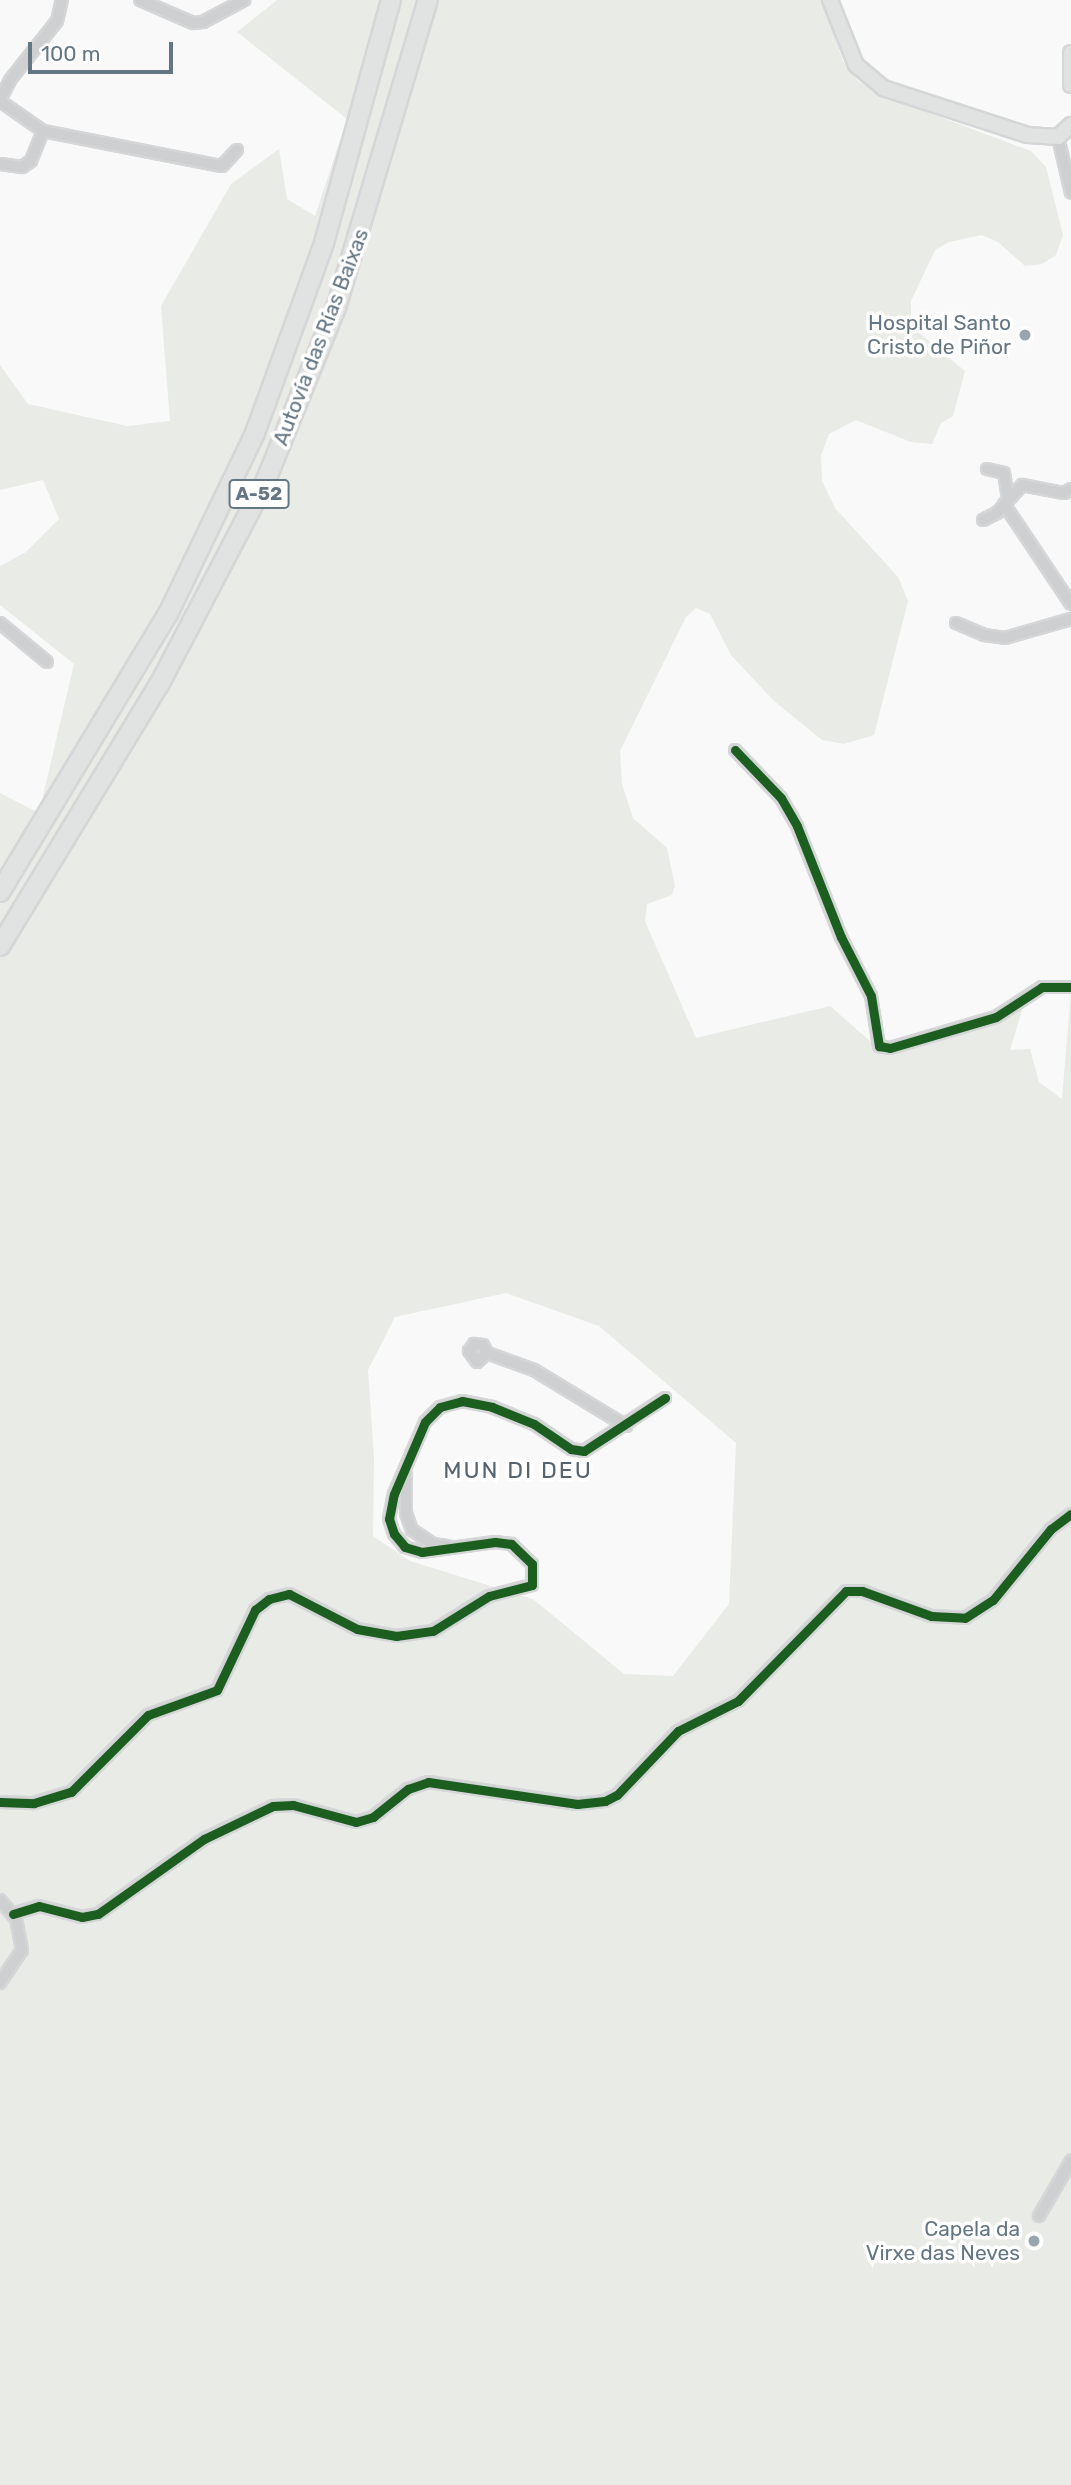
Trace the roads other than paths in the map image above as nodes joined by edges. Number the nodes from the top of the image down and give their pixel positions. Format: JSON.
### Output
{"nodes":[{"id":1,"x":62,"y":0,"type":"edge"},
{"id":2,"x":140,"y":0,"type":"edge"},
{"id":3,"x":244,"y":0,"type":"edge"},
{"id":4,"x":391,"y":0,"type":"edge"},
{"id":5,"x":428,"y":0,"type":"edge"},
{"id":6,"x":830,"y":0,"type":"edge"},
{"id":7,"x":1071,"y":54,"type":"edge"},
{"id":8,"x":1071,"y":85,"type":"edge"},
{"id":9,"x":0,"y":101,"type":"edge"},
{"id":10,"x":1071,"y":125,"type":"edge"},
{"id":11,"x":43,"y":131,"type":"junction"},
{"id":12,"x":1058,"y":137,"type":"junction"},
{"id":13,"x":237,"y":150,"type":"dead end"},
{"id":14,"x":0,"y":164,"type":"edge"},
{"id":15,"x":1071,"y":193,"type":"edge"},
{"id":16,"x":987,"y":469,"type":"dead end"},
{"id":17,"x":1071,"y":489,"type":"edge"},
{"id":18,"x":1006,"y":502,"type":"junction"},
{"id":19,"x":983,"y":520,"type":"dead end"},
{"id":20,"x":1071,"y":604,"type":"edge"},
{"id":21,"x":1071,"y":619,"type":"edge"},
{"id":22,"x":0,"y":623,"type":"edge"},
{"id":23,"x":956,"y":624,"type":"dead end"},
{"id":24,"x":47,"y":662,"type":"dead end"},
{"id":25,"x":735,"y":750,"type":"dead end"},
{"id":26,"x":0,"y":892,"type":"edge"},
{"id":27,"x":0,"y":947,"type":"edge"},
{"id":28,"x":1071,"y":987,"type":"edge"},
{"id":29,"x":488,"y":1353,"type":"dead end"},
{"id":30,"x":665,"y":1398,"type":"dead end"},
{"id":31,"x":603,"y":1411,"type":"junction"},
{"id":32,"x":626,"y":1426,"type":"junction"},
{"id":33,"x":610,"y":1437,"type":"junction"},
{"id":34,"x":406,"y":1471,"type":"junction"},
{"id":35,"x":1071,"y":1514,"type":"edge"},
{"id":36,"x":412,"y":1530,"type":"junction"},
{"id":37,"x":398,"y":1541,"type":"junction"},
{"id":38,"x":466,"y":1546,"type":"junction"},
{"id":39,"x":0,"y":1802,"type":"edge"},
{"id":40,"x":0,"y":1900,"type":"edge"},
{"id":41,"x":13,"y":1914,"type":"junction"},
{"id":42,"x":0,"y":1983,"type":"edge"},
{"id":43,"x":1071,"y":2161,"type":"edge"},
{"id":44,"x":1039,"y":2216,"type":"dead end"}],
"edges":[{"from":1,"to":9,"type":"street"},
{"from":2,"to":3,"type":"street"},
{"from":4,"to":26,"type":"highway","name":"Autovía das Rías Baixas","number":"A-52"},
{"from":5,"to":27,"type":"highway","name":"Autovía das Rías Baixas","number":"A-52"},
{"from":6,"to":12,"type":"street"},
{"from":7,"to":8,"type":"street"},
{"from":9,"to":11,"type":"street"},
{"from":10,"to":12,"type":"street"},
{"from":11,"to":13,"type":"street"},
{"from":11,"to":14,"type":"street"},
{"from":12,"to":15,"type":"street"},
{"from":16,"to":18,"type":"street"},
{"from":17,"to":18,"type":"street"},
{"from":18,"to":19,"type":"street"},
{"from":18,"to":20,"type":"street"},
{"from":21,"to":23,"type":"street"},
{"from":22,"to":24,"type":"street"},
{"from":25,"to":28,"type":"street"},
{"from":29,"to":31,"type":"street"},
{"from":30,"to":32,"type":"street"},
{"from":31,"to":32,"type":"street"},
{"from":31,"to":33,"type":"street"},
{"from":32,"to":33,"type":"street"},
{"from":33,"to":34,"type":"street"},
{"from":34,"to":36,"type":"street"},
{"from":34,"to":37,"type":"street"},
{"from":35,"to":41,"type":"street"},
{"from":36,"to":37,"type":"street"},
{"from":36,"to":38,"type":"street"},
{"from":37,"to":38,"type":"street"},
{"from":38,"to":39,"type":"street"},
{"from":40,"to":41,"type":"street"},
{"from":41,"to":42,"type":"street"},
{"from":43,"to":44,"type":"street"}]}
